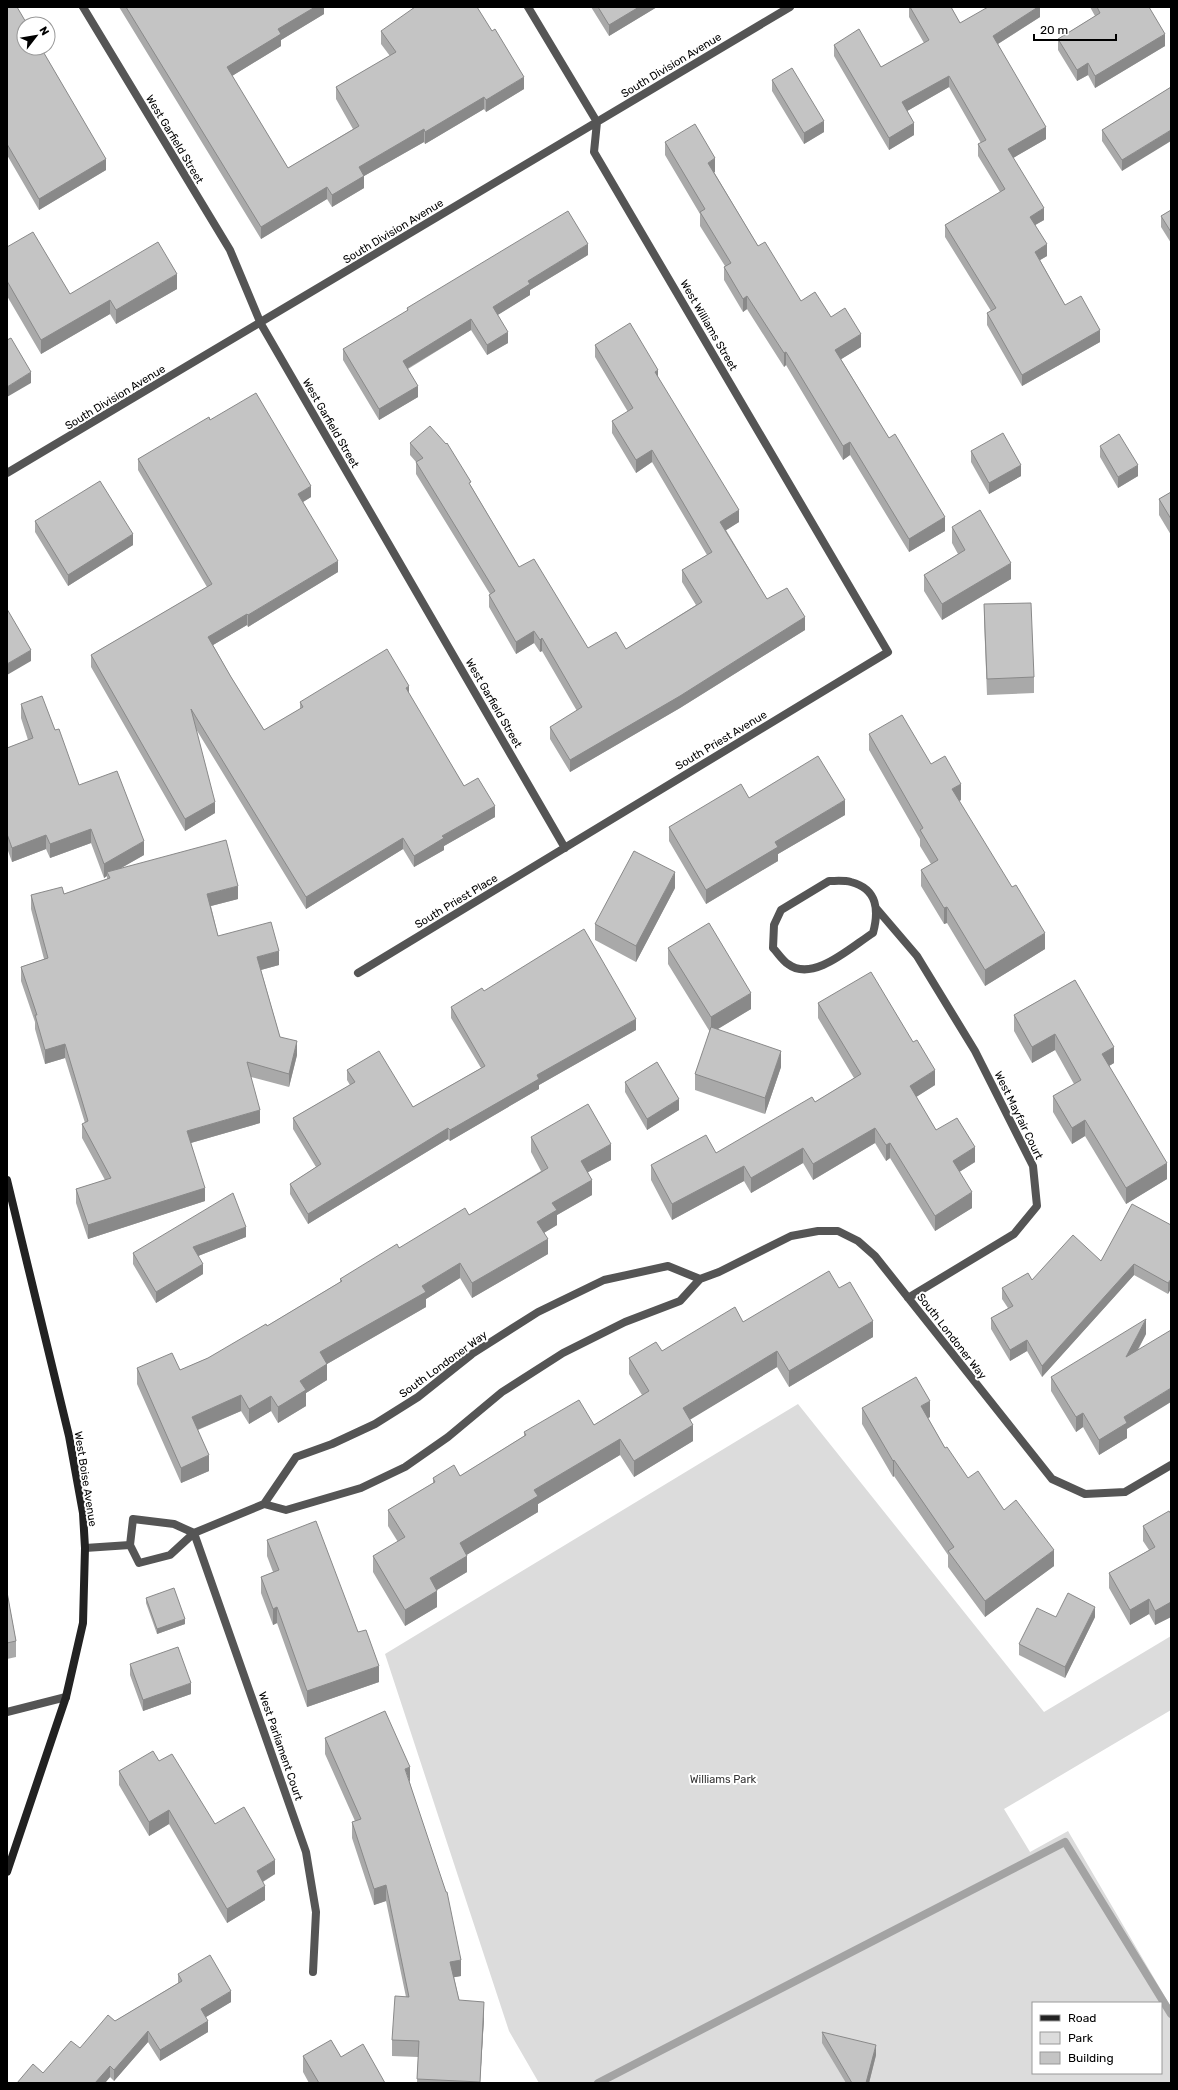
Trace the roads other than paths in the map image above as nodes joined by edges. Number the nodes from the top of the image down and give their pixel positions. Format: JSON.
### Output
{"nodes":[{"id":1,"x":83,"y":7,"type":"edge"},
{"id":2,"x":528,"y":7,"type":"edge"},
{"id":3,"x":790,"y":7,"type":"edge"},
{"id":4,"x":597,"y":122,"type":"junction"},
{"id":5,"x":261,"y":324,"type":"junction"},
{"id":6,"x":7,"y":473,"type":"edge"},
{"id":7,"x":888,"y":652,"type":"joint"},
{"id":8,"x":565,"y":848,"type":"junction"},
{"id":9,"x":876,"y":908,"type":"junction"},
{"id":10,"x":358,"y":973,"type":"dead end"},
{"id":11,"x":7,"y":1180,"type":"edge"},
{"id":12,"x":700,"y":1279,"type":"junction"},
{"id":13,"x":908,"y":1298,"type":"junction"},
{"id":14,"x":1171,"y":1465,"type":"edge"},
{"id":15,"x":264,"y":1504,"type":"junction"},
{"id":16,"x":194,"y":1533,"type":"junction"},
{"id":17,"x":130,"y":1545,"type":"junction"},
{"id":18,"x":85,"y":1548,"type":"junction"},
{"id":19,"x":66,"y":1696,"type":"junction"},
{"id":20,"x":7,"y":1712,"type":"edge"},
{"id":21,"x":7,"y":1872,"type":"edge"},
{"id":22,"x":313,"y":1972,"type":"dead end"}],
"edges":[{"from":1,"to":5,"type":"street","name":"West Garfield Street"},
{"from":2,"to":4,"type":"street"},
{"from":3,"to":4,"type":"street","name":"South Division Avenue"},
{"from":4,"to":5,"type":"street","name":"South Division Avenue"},
{"from":4,"to":7,"type":"street","name":"West Williams Street"},
{"from":5,"to":6,"type":"street","name":"South Division Avenue"},
{"from":5,"to":8,"type":"street","name":"West Garfield Street"},
{"from":7,"to":8,"type":"street","name":"South Priest Avenue"},
{"from":8,"to":10,"type":"street","name":"South Priest Place"},
{"from":9,"to":9,"type":"street","name":"West Mayfair Court"},
{"from":9,"to":13,"type":"street","name":"West Mayfair Court"},
{"from":11,"to":18,"type":"street","name":"West Boise Avenue"},
{"from":12,"to":13,"type":"street","name":"South Londoner Way"},
{"from":12,"to":15,"type":"street","name":"South Londoner Way"},
{"from":12,"to":15,"type":"street","name":"South Londoner Way"},
{"from":13,"to":14,"type":"street","name":"South Londoner Way"},
{"from":15,"to":16,"type":"street"},
{"from":16,"to":17,"type":"street"},
{"from":16,"to":17,"type":"street"},
{"from":16,"to":22,"type":"street","name":"West Parliament Court"},
{"from":17,"to":18,"type":"street"},
{"from":18,"to":19,"type":"street","name":"West Boise Avenue"},
{"from":19,"to":20,"type":"street"},
{"from":19,"to":21,"type":"street","name":"West Boise Avenue"}]}
